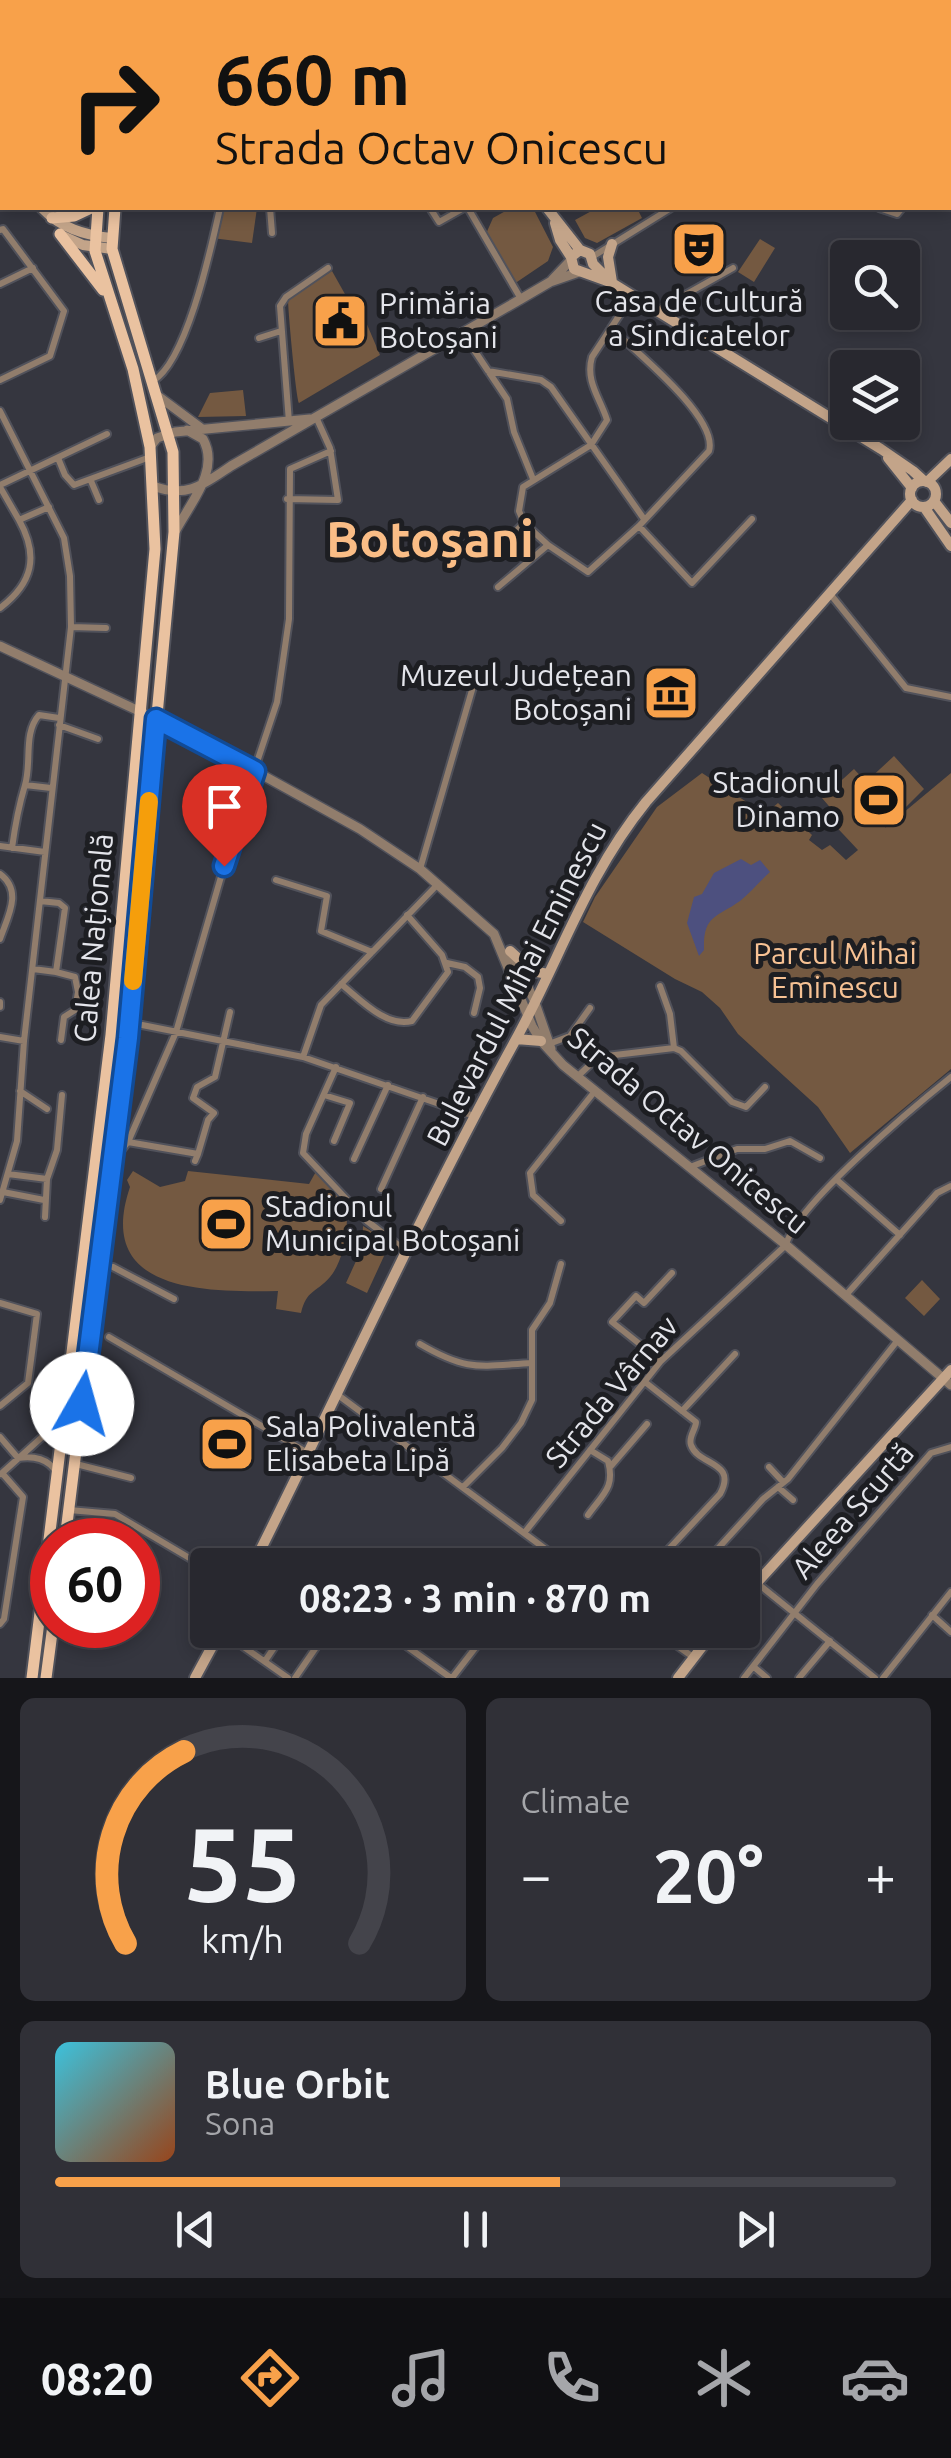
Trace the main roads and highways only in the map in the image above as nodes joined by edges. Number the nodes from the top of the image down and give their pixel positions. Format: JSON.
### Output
{"nodes":[{"id":1,"x":44,"y":210,"type":"edge"},
{"id":2,"x":89,"y":210,"type":"edge"},
{"id":3,"x":94,"y":210,"type":"edge"},
{"id":4,"x":115,"y":210,"type":"edge"},
{"id":5,"x":550,"y":212,"type":"edge"},
{"id":6,"x":52,"y":218,"type":"junction"},
{"id":7,"x":60,"y":234,"type":"junction"},
{"id":8,"x":94,"y":242,"type":"junction"},
{"id":9,"x":111,"y":243,"type":"junction"},
{"id":10,"x":612,"y":244,"type":"road end"},
{"id":11,"x":574,"y":256,"type":"junction"},
{"id":12,"x":587,"y":266,"type":"junction"},
{"id":13,"x":612,"y":283,"type":"junction"},
{"id":14,"x":110,"y":299,"type":"junction"},
{"id":15,"x":951,"y":462,"type":"edge"},
{"id":16,"x":923,"y":495,"type":"junction"},
{"id":17,"x":951,"y":523,"type":"edge"},
{"id":18,"x":951,"y":546,"type":"edge"},
{"id":19,"x":510,"y":951,"type":"road end"},
{"id":20,"x":548,"y":974,"type":"junction"},
{"id":21,"x":516,"y":1038,"type":"junction"},
{"id":22,"x":545,"y":1043,"type":"road end"},
{"id":23,"x":948,"y":1378,"type":"edge"},
{"id":24,"x":68,"y":1518,"type":"edge"},
{"id":25,"x":260,"y":1548,"type":"edge"},
{"id":26,"x":760,"y":1580,"type":"edge"},
{"id":27,"x":50,"y":1648,"type":"edge"},
{"id":28,"x":211,"y":1648,"type":"edge"},
{"id":29,"x":700,"y":1648,"type":"edge"},
{"id":30,"x":33,"y":1673,"type":"edge"},
{"id":31,"x":20,"y":1678,"type":"edge"},
{"id":32,"x":46,"y":1678,"type":"edge"},
{"id":33,"x":194,"y":1678,"type":"edge"},
{"id":34,"x":678,"y":1678,"type":"edge"}],
"edges":[{"from":1,"to":6,"type":"main road"},
{"from":2,"to":6,"type":"main road"},
{"from":3,"to":8,"type":"main road","name":"Calea Națională"},
{"from":4,"to":9,"type":"main road","name":"Calea Națională"},
{"from":5,"to":11,"type":"main road"},
{"from":6,"to":7,"type":"main road"},
{"from":6,"to":8,"type":"main road"},
{"from":7,"to":8,"type":"main road"},
{"from":7,"to":14,"type":"main road"},
{"from":8,"to":9,"type":"main road"},
{"from":8,"to":14,"type":"main road","name":"Calea Națională"},
{"from":9,"to":24,"type":"main road","name":"Calea Națională"},
{"from":10,"to":13,"type":"main road"},
{"from":11,"to":12,"type":"main road"},
{"from":11,"to":12,"type":"main road"},
{"from":12,"to":13,"type":"main road"},
{"from":13,"to":16,"type":"main road"},
{"from":14,"to":30,"type":"main road","name":"Calea Națională"},
{"from":15,"to":16,"type":"main road","name":"Bulevardul Mihai Eminescu"},
{"from":16,"to":17,"type":"main road"},
{"from":16,"to":18,"type":"main road"},
{"from":16,"to":20,"type":"main road","name":"Bulevardul Mihai Eminescu"},
{"from":19,"to":20,"type":"main road"},
{"from":20,"to":21,"type":"main road","name":"Bulevardul Mihai Eminescu"},
{"from":21,"to":22,"type":"main road"},
{"from":21,"to":25,"type":"main road","name":"Bulevardul Mihai Eminescu"},
{"from":23,"to":26,"type":"main road"},
{"from":27,"to":32,"type":"main road"},
{"from":28,"to":33,"type":"main road"},
{"from":29,"to":34,"type":"main road"},
{"from":30,"to":31,"type":"main road"}]}
